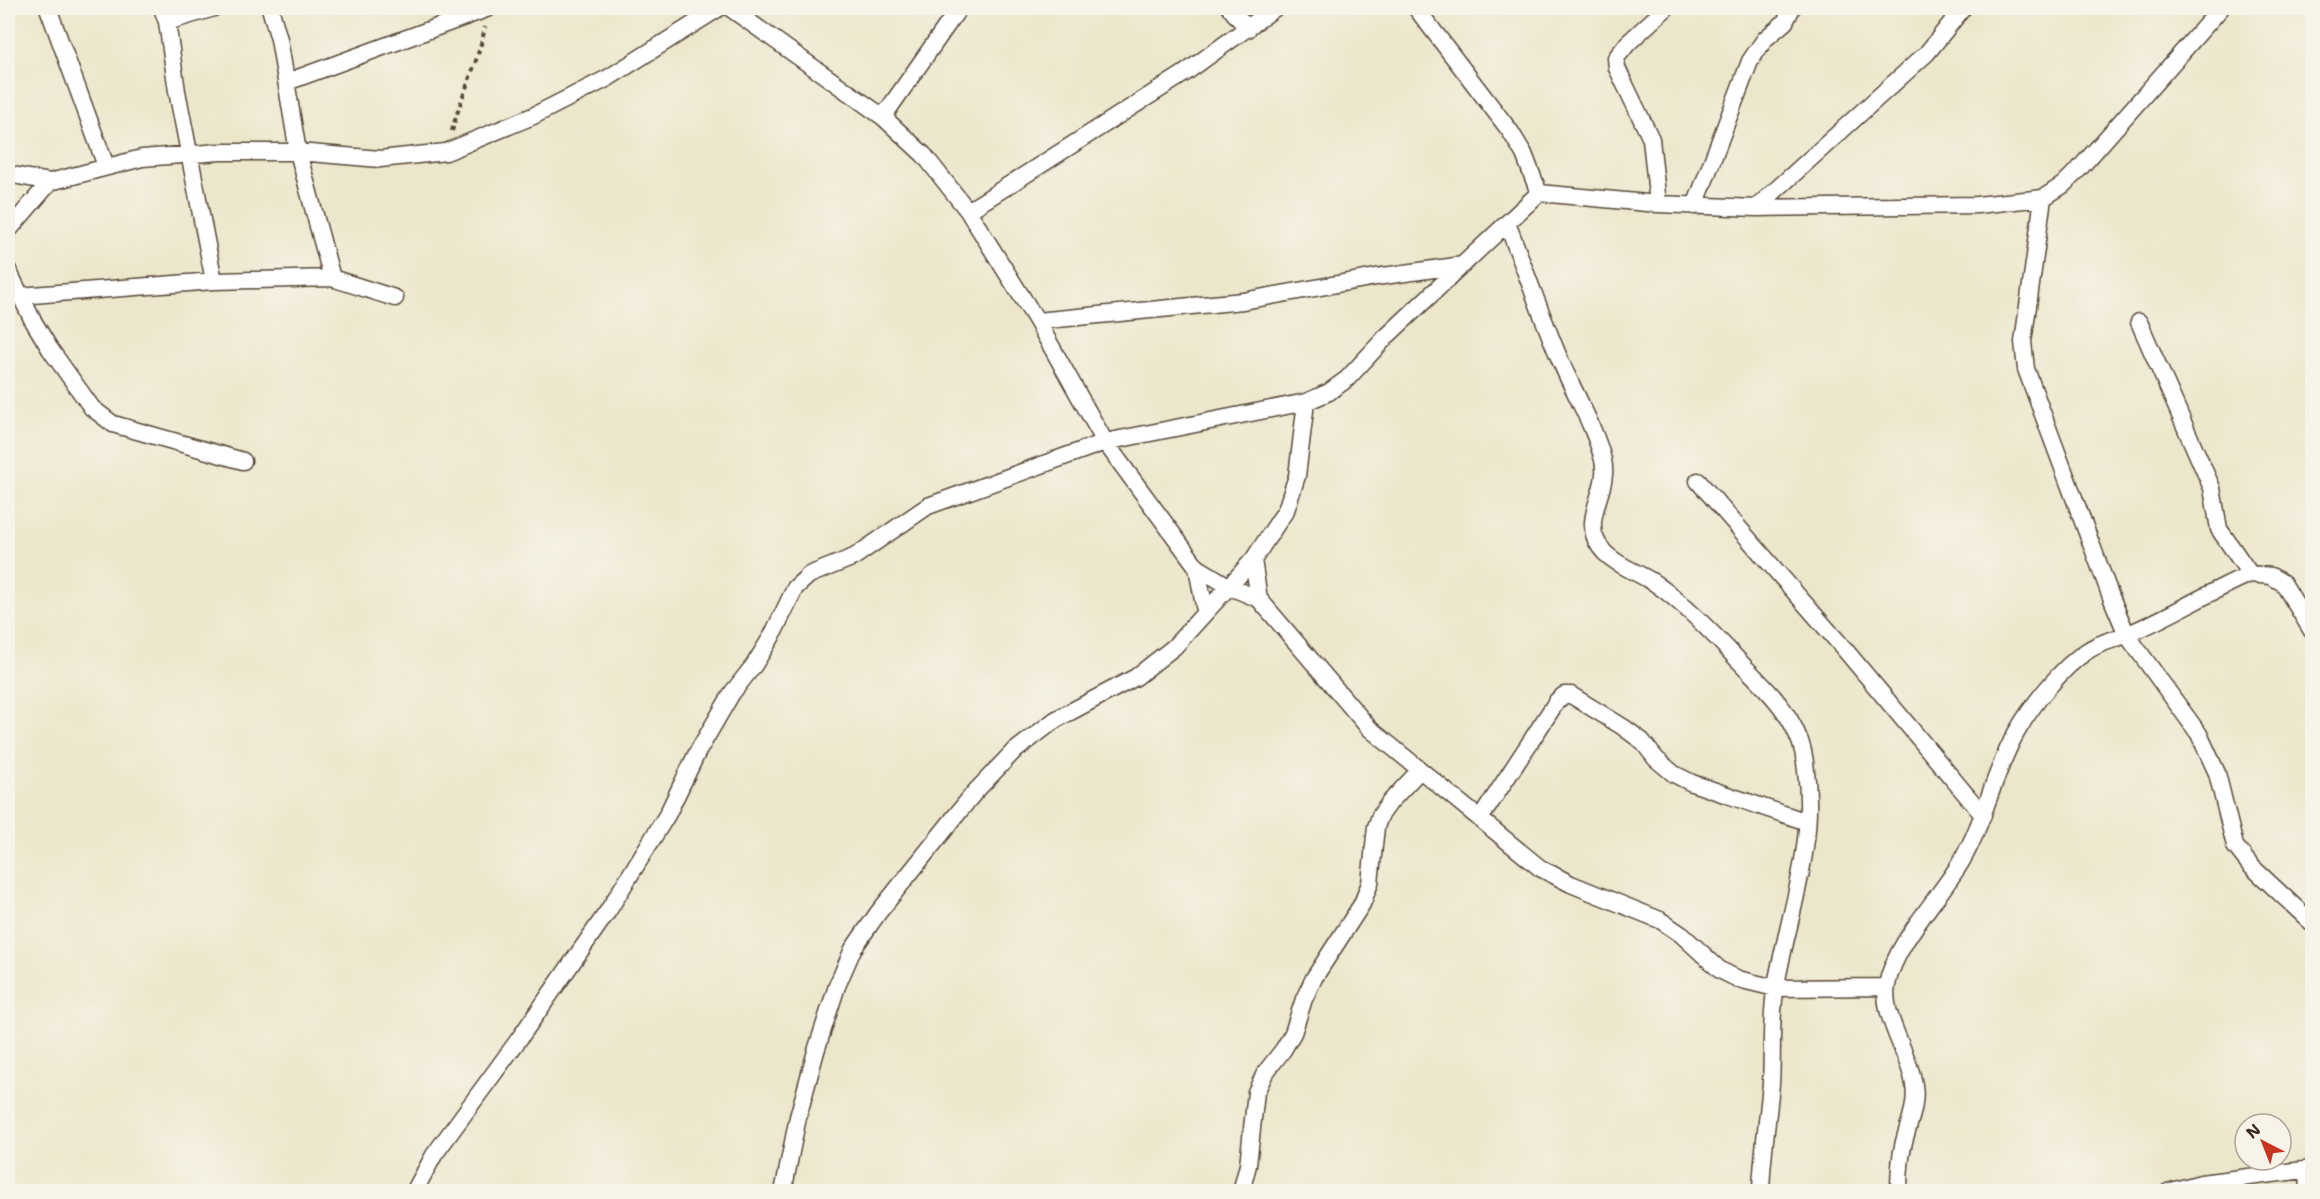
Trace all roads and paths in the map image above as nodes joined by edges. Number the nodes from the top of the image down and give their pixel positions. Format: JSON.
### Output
{"nodes":[{"id":1,"x":48,"y":8,"type":"edge"},
{"id":2,"x":214,"y":8,"type":"edge"},
{"id":3,"x":270,"y":8,"type":"edge"},
{"id":4,"x":489,"y":8,"type":"edge"},
{"id":5,"x":719,"y":8,"type":"edge"},
{"id":6,"x":730,"y":8,"type":"edge"},
{"id":7,"x":959,"y":8,"type":"edge"},
{"id":8,"x":1230,"y":8,"type":"edge"},
{"id":9,"x":1275,"y":8,"type":"edge"},
{"id":10,"x":1416,"y":8,"type":"edge"},
{"id":11,"x":1666,"y":8,"type":"edge"},
{"id":12,"x":1792,"y":8,"type":"edge"},
{"id":13,"x":1963,"y":8,"type":"edge"},
{"id":14,"x":2221,"y":8,"type":"edge"},
{"id":15,"x":164,"y":15,"type":"edge"},
{"id":16,"x":1248,"y":28,"type":"junction"},
{"id":17,"x":287,"y":82,"type":"junction"},
{"id":18,"x":883,"y":117,"type":"junction"},
{"id":19,"x":446,"y":152,"type":"junction"},
{"id":20,"x":298,"y":153,"type":"junction"},
{"id":21,"x":191,"y":154,"type":"junction"},
{"id":22,"x":106,"y":166,"type":"junction"},
{"id":23,"x":8,"y":174,"type":"edge"},
{"id":24,"x":50,"y":182,"type":"junction"},
{"id":25,"x":1539,"y":193,"type":"junction"},
{"id":26,"x":2043,"y":198,"type":"junction"},
{"id":27,"x":1658,"y":204,"type":"junction"},
{"id":28,"x":1695,"y":206,"type":"junction"},
{"id":29,"x":1756,"y":208,"type":"junction"},
{"id":30,"x":968,"y":212,"type":"junction"},
{"id":31,"x":1508,"y":223,"type":"junction"},
{"id":32,"x":8,"y":231,"type":"edge"},
{"id":33,"x":1463,"y":265,"type":"junction"},
{"id":34,"x":8,"y":271,"type":"edge"},
{"id":35,"x":332,"y":278,"type":"junction"},
{"id":36,"x":214,"y":281,"type":"junction"},
{"id":37,"x":19,"y":296,"type":"junction"},
{"id":38,"x":394,"y":298,"type":"dead end"},
{"id":39,"x":1037,"y":321,"type":"junction"},
{"id":40,"x":2139,"y":322,"type":"dead end"},
{"id":41,"x":1306,"y":402,"type":"junction"},
{"id":42,"x":1105,"y":442,"type":"junction"},
{"id":43,"x":243,"y":461,"type":"dead end"},
{"id":44,"x":1698,"y":481,"type":"dead end"},
{"id":45,"x":1253,"y":560,"type":"junction"},
{"id":46,"x":1197,"y":567,"type":"junction"},
{"id":47,"x":2250,"y":574,"type":"junction"},
{"id":48,"x":1230,"y":586,"type":"junction"},
{"id":49,"x":1259,"y":599,"type":"junction"},
{"id":50,"x":1205,"y":611,"type":"junction"},
{"id":51,"x":2313,"y":631,"type":"edge"},
{"id":52,"x":2127,"y":635,"type":"junction"},
{"id":53,"x":1420,"y":770,"type":"junction"},
{"id":54,"x":1983,"y":815,"type":"junction"},
{"id":55,"x":1480,"y":819,"type":"junction"},
{"id":56,"x":1807,"y":822,"type":"junction"},
{"id":57,"x":2313,"y":923,"type":"edge"},
{"id":58,"x":1886,"y":987,"type":"junction"},
{"id":59,"x":1775,"y":988,"type":"junction"},
{"id":60,"x":2310,"y":1169,"type":"edge"},
{"id":61,"x":414,"y":1191,"type":"edge"},
{"id":62,"x":783,"y":1191,"type":"edge"},
{"id":63,"x":1241,"y":1191,"type":"edge"},
{"id":64,"x":1761,"y":1191,"type":"edge"},
{"id":65,"x":1899,"y":1191,"type":"edge"},
{"id":66,"x":2168,"y":1191,"type":"edge"},
{"id":67,"x":2309,"y":1191,"type":"edge"}],
"edges":[{"from":1,"to":22,"type":"street"},
{"from":2,"to":15,"type":"street"},
{"from":3,"to":17,"type":"street"},
{"from":4,"to":17,"type":"street"},
{"from":4,"to":19,"type":"path"},
{"from":5,"to":19,"type":"street"},
{"from":6,"to":18,"type":"street"},
{"from":7,"to":18,"type":"street"},
{"from":8,"to":16,"type":"street"},
{"from":9,"to":16,"type":"street"},
{"from":10,"to":25,"type":"street"},
{"from":11,"to":27,"type":"street"},
{"from":12,"to":28,"type":"street"},
{"from":13,"to":29,"type":"street"},
{"from":14,"to":26,"type":"street"},
{"from":15,"to":21,"type":"street"},
{"from":16,"to":30,"type":"street"},
{"from":17,"to":20,"type":"street"},
{"from":18,"to":30,"type":"street"},
{"from":19,"to":20,"type":"street"},
{"from":20,"to":21,"type":"street"},
{"from":20,"to":35,"type":"street"},
{"from":21,"to":22,"type":"street"},
{"from":21,"to":36,"type":"street"},
{"from":22,"to":24,"type":"street"},
{"from":23,"to":24,"type":"street"},
{"from":24,"to":32,"type":"street"},
{"from":25,"to":27,"type":"street"},
{"from":25,"to":31,"type":"street"},
{"from":26,"to":29,"type":"street"},
{"from":26,"to":52,"type":"street"},
{"from":27,"to":28,"type":"street"},
{"from":28,"to":29,"type":"street"},
{"from":30,"to":39,"type":"street"},
{"from":31,"to":33,"type":"street"},
{"from":31,"to":56,"type":"street"},
{"from":33,"to":39,"type":"street"},
{"from":33,"to":41,"type":"street"},
{"from":34,"to":37,"type":"street"},
{"from":35,"to":36,"type":"street"},
{"from":35,"to":38,"type":"street"},
{"from":36,"to":37,"type":"street"},
{"from":37,"to":43,"type":"street"},
{"from":39,"to":42,"type":"street"},
{"from":40,"to":47,"type":"street"},
{"from":41,"to":42,"type":"street"},
{"from":41,"to":45,"type":"street"},
{"from":42,"to":46,"type":"street"},
{"from":42,"to":61,"type":"street"},
{"from":44,"to":54,"type":"street"},
{"from":45,"to":48,"type":"street"},
{"from":45,"to":49,"type":"street"},
{"from":46,"to":48,"type":"street"},
{"from":46,"to":50,"type":"street"},
{"from":47,"to":51,"type":"street"},
{"from":47,"to":52,"type":"street"},
{"from":48,"to":49,"type":"street"},
{"from":48,"to":50,"type":"street"},
{"from":49,"to":53,"type":"street"},
{"from":50,"to":62,"type":"street"},
{"from":52,"to":54,"type":"street"},
{"from":52,"to":57,"type":"street"},
{"from":53,"to":55,"type":"street"},
{"from":53,"to":63,"type":"street"},
{"from":54,"to":58,"type":"street"},
{"from":55,"to":56,"type":"street"},
{"from":55,"to":59,"type":"street"},
{"from":56,"to":59,"type":"street"},
{"from":58,"to":59,"type":"street"},
{"from":58,"to":65,"type":"street"},
{"from":59,"to":64,"type":"street"},
{"from":60,"to":66,"type":"street"},
{"from":60,"to":67,"type":"street"}]}
